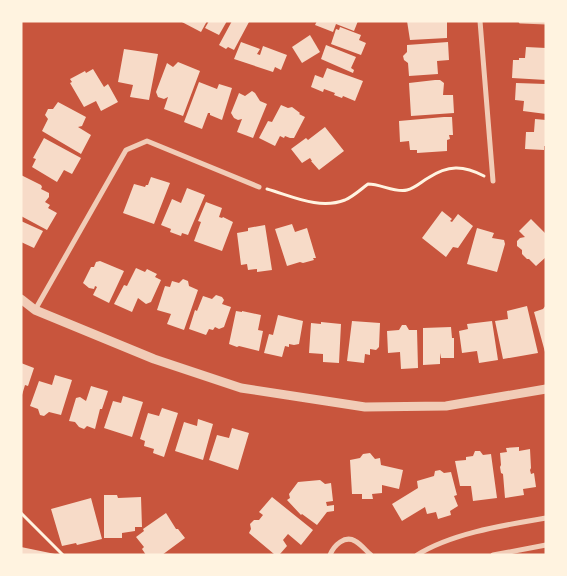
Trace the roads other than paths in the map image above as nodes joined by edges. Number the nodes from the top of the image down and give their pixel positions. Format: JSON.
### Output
{"nodes":[{"id":1,"x":480,"y":21,"type":"edge"},
{"id":2,"x":521,"y":21,"type":"edge"},
{"id":3,"x":546,"y":22,"type":"edge"},
{"id":4,"x":493,"y":181,"type":"road end"},
{"id":5,"x":259,"y":187,"type":"road end"},
{"id":6,"x":21,"y":299,"type":"edge"},
{"id":7,"x":21,"y":310,"type":"edge"},
{"id":8,"x":35,"y":310,"type":"junction"},
{"id":9,"x":546,"y":388,"type":"edge"},
{"id":10,"x":546,"y":518,"type":"edge"},
{"id":11,"x":546,"y":545,"type":"edge"},
{"id":12,"x":330,"y":555,"type":"edge"},
{"id":13,"x":371,"y":555,"type":"edge"},
{"id":14,"x":417,"y":555,"type":"edge"},
{"id":15,"x":493,"y":555,"type":"edge"}],
"edges":[{"from":1,"to":4,"type":"street"},
{"from":2,"to":3,"type":"street"},
{"from":5,"to":8,"type":"street"},
{"from":6,"to":8,"type":"street"},
{"from":7,"to":8,"type":"street"},
{"from":8,"to":9,"type":"street"},
{"from":10,"to":14,"type":"street"},
{"from":11,"to":15,"type":"street"},
{"from":12,"to":13,"type":"street"}]}
